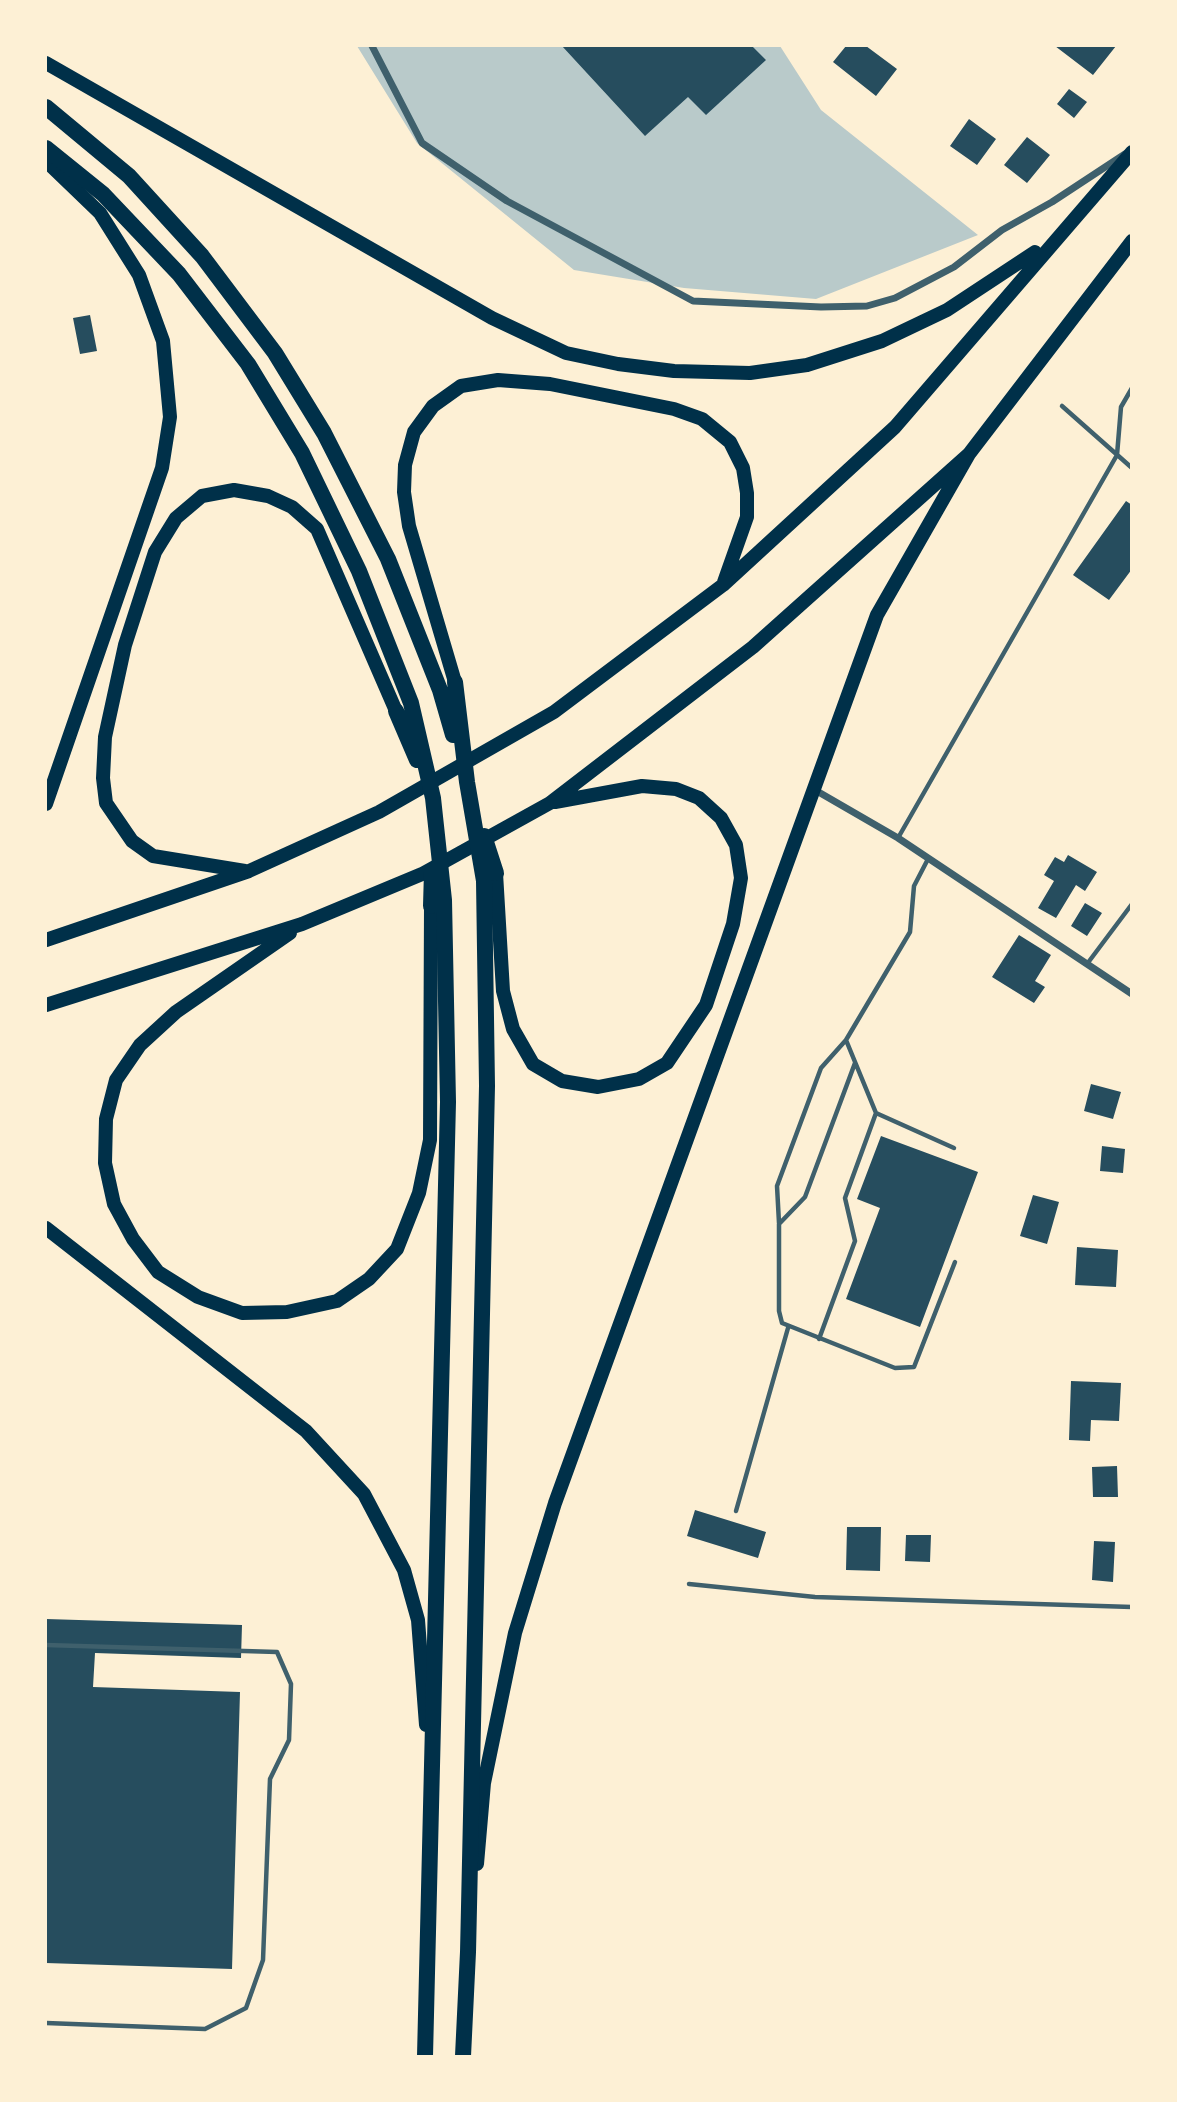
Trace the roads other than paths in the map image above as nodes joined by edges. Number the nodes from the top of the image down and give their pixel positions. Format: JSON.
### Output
{"nodes":[{"id":1,"x":372,"y":46,"type":"edge"},
{"id":2,"x":46,"y":63,"type":"edge"},
{"id":3,"x":46,"y":107,"type":"edge"},
{"id":4,"x":46,"y":148,"type":"edge"},
{"id":5,"x":1132,"y":151,"type":"edge"},
{"id":6,"x":46,"y":161,"type":"edge"},
{"id":7,"x":1056,"y":237,"type":"junction"},
{"id":8,"x":1132,"y":241,"type":"edge"},
{"id":9,"x":1132,"y":388,"type":"edge"},
{"id":10,"x":1062,"y":406,"type":"dead end"},
{"id":11,"x":969,"y":454,"type":"junction"},
{"id":12,"x":1117,"y":455,"type":"junction"},
{"id":13,"x":1132,"y":468,"type":"edge"},
{"id":14,"x":723,"y":585,"type":"junction"},
{"id":15,"x":447,"y":686,"type":"junction"},
{"id":16,"x":396,"y":711,"type":"joint"},
{"id":17,"x":815,"y":790,"type":"junction"},
{"id":18,"x":433,"y":798,"type":"junction"},
{"id":19,"x":550,"y":803,"type":"junction"},
{"id":20,"x":46,"y":804,"type":"edge"},
{"id":21,"x":898,"y":838,"type":"junction"},
{"id":22,"x":929,"y":858,"type":"junction"},
{"id":23,"x":249,"y":871,"type":"junction"},
{"id":24,"x":490,"y":877,"type":"junction"},
{"id":25,"x":438,"y":903,"type":"junction"},
{"id":26,"x":1132,"y":905,"type":"edge"},
{"id":27,"x":302,"y":924,"type":"junction"},
{"id":28,"x":46,"y":940,"type":"edge"},
{"id":29,"x":1087,"y":964,"type":"junction"},
{"id":30,"x":1132,"y":994,"type":"edge"},
{"id":31,"x":46,"y":1005,"type":"edge"},
{"id":32,"x":846,"y":1040,"type":"junction"},
{"id":33,"x":855,"y":1063,"type":"junction"},
{"id":34,"x":876,"y":1114,"type":"junction"},
{"id":35,"x":954,"y":1148,"type":"dead end"},
{"id":36,"x":779,"y":1224,"type":"junction"},
{"id":37,"x":46,"y":1228,"type":"edge"},
{"id":38,"x":955,"y":1262,"type":"dead end"},
{"id":39,"x":788,"y":1328,"type":"junction"},
{"id":40,"x":819,"y":1339,"type":"junction"},
{"id":41,"x":736,"y":1511,"type":"dead end"},
{"id":42,"x":690,"y":1584,"type":"dead end"},
{"id":43,"x":1132,"y":1607,"type":"edge"},
{"id":44,"x":46,"y":1645,"type":"edge"},
{"id":45,"x":432,"y":1830,"type":"junction"},
{"id":46,"x":468,"y":1952,"type":"junction"},
{"id":47,"x":46,"y":2024,"type":"edge"},
{"id":48,"x":425,"y":2056,"type":"edge"},
{"id":49,"x":463,"y":2056,"type":"edge"}],
"edges":[{"from":1,"to":5,"type":"street"},
{"from":2,"to":7,"type":"main road"},
{"from":3,"to":15,"type":"highway"},
{"from":4,"to":18,"type":"highway"},
{"from":5,"to":7,"type":"main road"},
{"from":6,"to":20,"type":"main road"},
{"from":7,"to":14,"type":"main road"},
{"from":8,"to":11,"type":"main road"},
{"from":9,"to":12,"type":"lane"},
{"from":10,"to":12,"type":"lane"},
{"from":11,"to":17,"type":"main road"},
{"from":11,"to":19,"type":"main road"},
{"from":12,"to":13,"type":"lane"},
{"from":12,"to":21,"type":"lane"},
{"from":14,"to":15,"type":"main road"},
{"from":14,"to":23,"type":"main road"},
{"from":15,"to":24,"type":"highway"},
{"from":16,"to":18,"type":"highway"},
{"from":16,"to":23,"type":"main road"},
{"from":17,"to":21,"type":"street"},
{"from":17,"to":46,"type":"main road"},
{"from":18,"to":25,"type":"highway"},
{"from":19,"to":24,"type":"main road"},
{"from":19,"to":27,"type":"main road"},
{"from":21,"to":22,"type":"street"},
{"from":22,"to":29,"type":"street"},
{"from":22,"to":32,"type":"lane"},
{"from":23,"to":28,"type":"main road"},
{"from":24,"to":46,"type":"highway"},
{"from":25,"to":27,"type":"main road"},
{"from":25,"to":45,"type":"highway"},
{"from":26,"to":29,"type":"lane"},
{"from":27,"to":31,"type":"main road"},
{"from":29,"to":30,"type":"street"},
{"from":32,"to":33,"type":"lane"},
{"from":32,"to":36,"type":"lane"},
{"from":33,"to":34,"type":"lane"},
{"from":33,"to":36,"type":"lane"},
{"from":34,"to":35,"type":"lane"},
{"from":34,"to":40,"type":"lane"},
{"from":36,"to":39,"type":"lane"},
{"from":37,"to":45,"type":"main road"},
{"from":38,"to":40,"type":"lane"},
{"from":39,"to":40,"type":"lane"},
{"from":39,"to":41,"type":"lane"},
{"from":42,"to":43,"type":"lane"},
{"from":44,"to":47,"type":"lane"},
{"from":45,"to":48,"type":"highway"},
{"from":46,"to":49,"type":"highway"}]}
